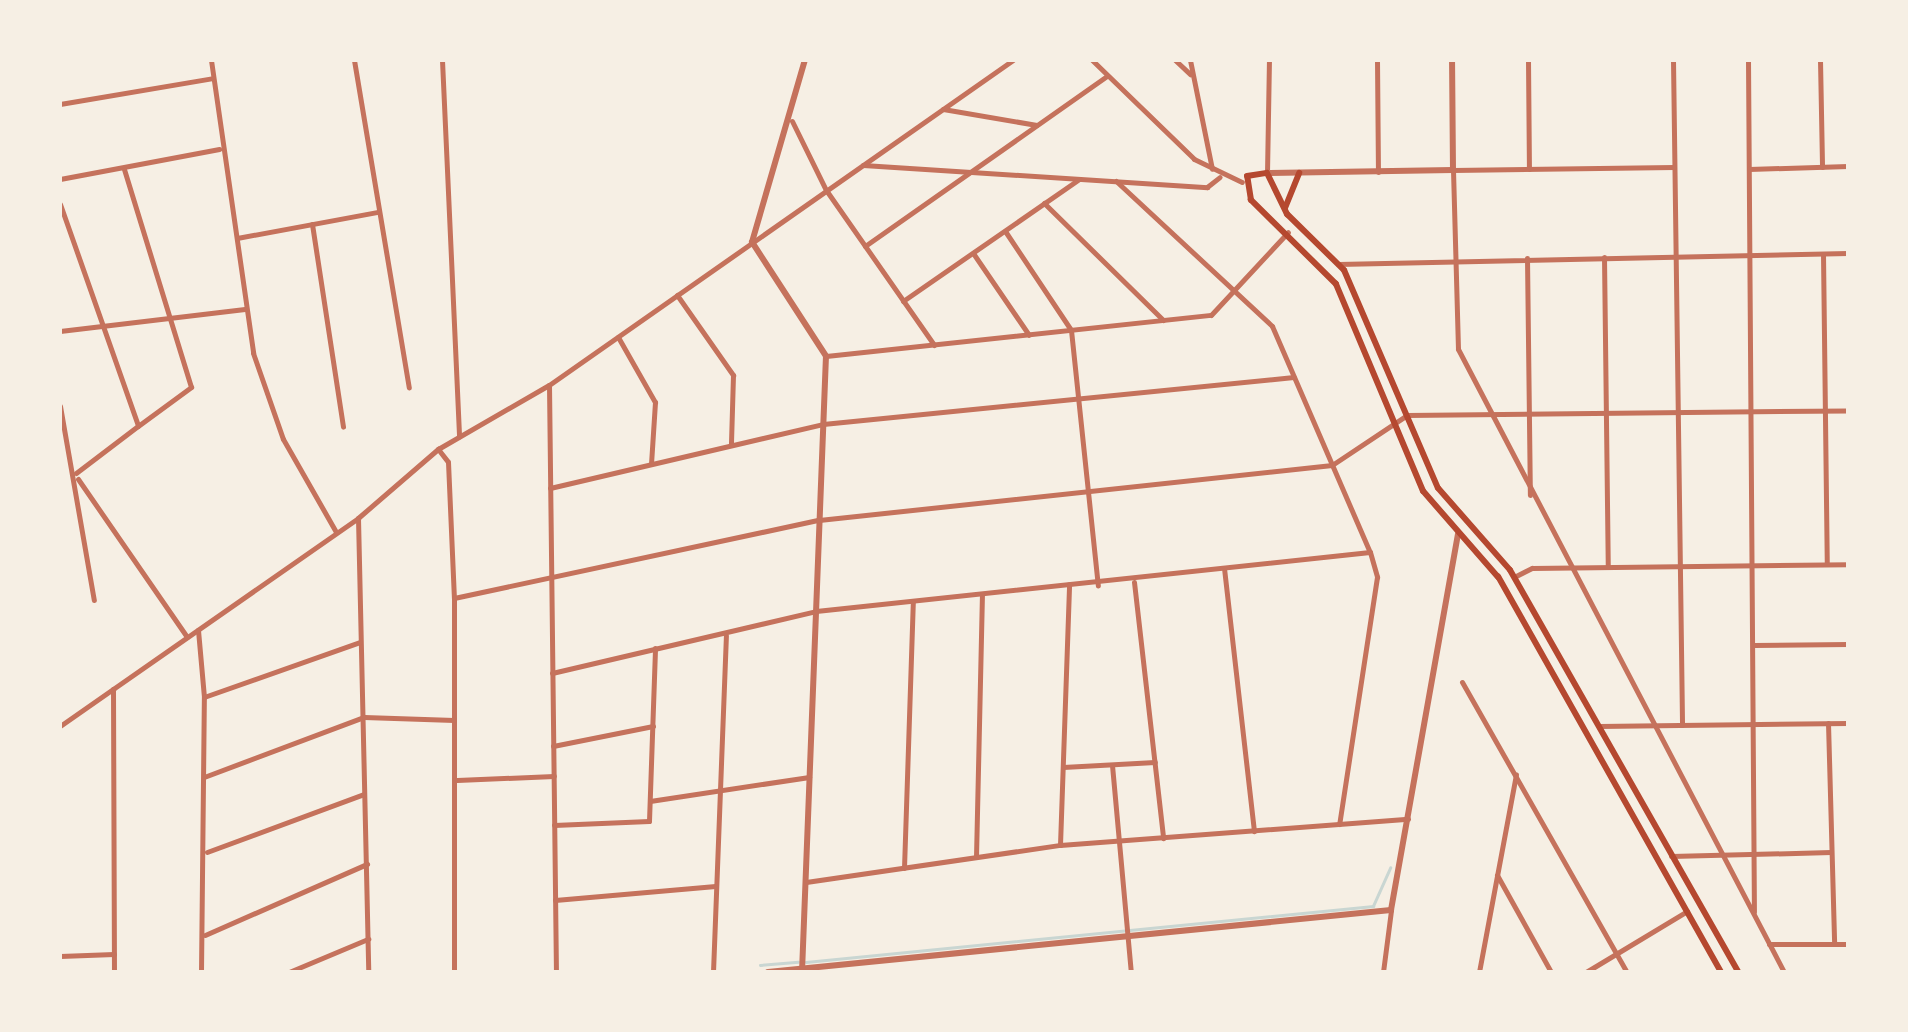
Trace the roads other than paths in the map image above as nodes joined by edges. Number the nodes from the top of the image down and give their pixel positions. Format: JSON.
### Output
{"nodes":[{"id":1,"x":212,"y":60,"type":"edge"},
{"id":2,"x":354,"y":60,"type":"edge"},
{"id":3,"x":442,"y":60,"type":"edge"},
{"id":4,"x":804,"y":60,"type":"edge"},
{"id":5,"x":1013,"y":60,"type":"edge"},
{"id":6,"x":1092,"y":60,"type":"edge"},
{"id":7,"x":1175,"y":60,"type":"edge"},
{"id":8,"x":1190,"y":60,"type":"edge"},
{"id":9,"x":1270,"y":60,"type":"edge"},
{"id":10,"x":1377,"y":60,"type":"edge"},
{"id":11,"x":1452,"y":60,"type":"edge"},
{"id":12,"x":1528,"y":60,"type":"edge"},
{"id":13,"x":1673,"y":60,"type":"edge"},
{"id":14,"x":1748,"y":60,"type":"edge"},
{"id":15,"x":1820,"y":60,"type":"edge"},
{"id":16,"x":1190,"y":74,"type":"junction"},
{"id":17,"x":1107,"y":76,"type":"junction"},
{"id":18,"x":213,"y":78,"type":"junction"},
{"id":19,"x":60,"y":104,"type":"edge"},
{"id":20,"x":943,"y":109,"type":"junction"},
{"id":21,"x":792,"y":121,"type":"junction"},
{"id":22,"x":1037,"y":125,"type":"junction"},
{"id":23,"x":219,"y":150,"type":"junction"},
{"id":24,"x":862,"y":165,"type":"junction"},
{"id":25,"x":1848,"y":166,"type":"edge"},
{"id":26,"x":1674,"y":167,"type":"junction"},
{"id":27,"x":1822,"y":167,"type":"junction"},
{"id":28,"x":124,"y":168,"type":"junction"},
{"id":29,"x":1749,"y":168,"type":"junction"},
{"id":30,"x":1530,"y":169,"type":"junction"},
{"id":31,"x":1453,"y":170,"type":"junction"},
{"id":32,"x":968,"y":172,"type":"junction"},
{"id":33,"x":1212,"y":172,"type":"junction"},
{"id":34,"x":1378,"y":172,"type":"junction"},
{"id":35,"x":1267,"y":173,"type":"junction"},
{"id":36,"x":1299,"y":173,"type":"junction"},
{"id":37,"x":1220,"y":177,"type":"junction"},
{"id":38,"x":1079,"y":179,"type":"junction"},
{"id":39,"x":60,"y":180,"type":"edge"},
{"id":40,"x":1116,"y":182,"type":"junction"},
{"id":41,"x":1242,"y":182,"type":"junction"},
{"id":42,"x":826,"y":190,"type":"junction"},
{"id":43,"x":60,"y":204,"type":"edge"},
{"id":44,"x":1044,"y":204,"type":"junction"},
{"id":45,"x":377,"y":212,"type":"junction"},
{"id":46,"x":1287,"y":214,"type":"junction"},
{"id":47,"x":312,"y":224,"type":"junction"},
{"id":48,"x":1005,"y":231,"type":"junction"},
{"id":49,"x":1288,"y":232,"type":"junction"},
{"id":50,"x":237,"y":238,"type":"junction"},
{"id":51,"x":752,"y":242,"type":"junction"},
{"id":52,"x":865,"y":246,"type":"junction"},
{"id":53,"x":973,"y":252,"type":"junction"},
{"id":54,"x":1823,"y":254,"type":"junction"},
{"id":55,"x":1848,"y":254,"type":"edge"},
{"id":56,"x":1750,"y":255,"type":"junction"},
{"id":57,"x":1676,"y":256,"type":"junction"},
{"id":58,"x":1604,"y":257,"type":"junction"},
{"id":59,"x":1527,"y":258,"type":"junction"},
{"id":60,"x":1454,"y":259,"type":"junction"},
{"id":61,"x":1338,"y":264,"type":"junction"},
{"id":62,"x":1234,"y":289,"type":"junction"},
{"id":63,"x":677,"y":294,"type":"junction"},
{"id":64,"x":904,"y":301,"type":"junction"},
{"id":65,"x":246,"y":309,"type":"junction"},
{"id":66,"x":170,"y":316,"type":"junction"},
{"id":67,"x":1164,"y":320,"type":"junction"},
{"id":68,"x":103,"y":322,"type":"junction"},
{"id":69,"x":1071,"y":330,"type":"junction"},
{"id":70,"x":60,"y":331,"type":"edge"},
{"id":71,"x":1029,"y":335,"type":"junction"},
{"id":72,"x":617,"y":337,"type":"junction"},
{"id":73,"x":934,"y":345,"type":"junction"},
{"id":74,"x":826,"y":356,"type":"junction"},
{"id":75,"x":1294,"y":377,"type":"junction"},
{"id":76,"x":549,"y":386,"type":"junction"},
{"id":77,"x":409,"y":387,"type":"dead end"},
{"id":78,"x":1078,"y":398,"type":"junction"},
{"id":79,"x":60,"y":406,"type":"edge"},
{"id":80,"x":1825,"y":410,"type":"junction"},
{"id":81,"x":1848,"y":410,"type":"edge"},
{"id":82,"x":1751,"y":411,"type":"junction"},
{"id":83,"x":1678,"y":412,"type":"junction"},
{"id":84,"x":1606,"y":413,"type":"junction"},
{"id":85,"x":1486,"y":414,"type":"junction"},
{"id":86,"x":1529,"y":414,"type":"junction"},
{"id":87,"x":1408,"y":415,"type":"junction"},
{"id":88,"x":823,"y":424,"type":"junction"},
{"id":89,"x":1394,"y":424,"type":"junction"},
{"id":90,"x":138,"y":426,"type":"junction"},
{"id":91,"x":343,"y":428,"type":"dead end"},
{"id":92,"x":459,"y":437,"type":"junction"},
{"id":93,"x":732,"y":444,"type":"junction"},
{"id":94,"x":438,"y":450,"type":"junction"},
{"id":95,"x":650,"y":464,"type":"junction"},
{"id":96,"x":1332,"y":466,"type":"junction"},
{"id":97,"x":77,"y":475,"type":"junction"},
{"id":98,"x":550,"y":488,"type":"junction"},
{"id":99,"x":1088,"y":490,"type":"junction"},
{"id":100,"x":1530,"y":498,"type":"junction"},
{"id":101,"x":358,"y":518,"type":"junction"},
{"id":102,"x":819,"y":520,"type":"junction"},
{"id":103,"x":1465,"y":521,"type":"junction"},
{"id":104,"x":336,"y":532,"type":"junction"},
{"id":105,"x":1458,"y":534,"type":"junction"},
{"id":106,"x":1370,"y":552,"type":"junction"},
{"id":107,"x":1827,"y":564,"type":"junction"},
{"id":108,"x":1848,"y":564,"type":"edge"},
{"id":109,"x":1753,"y":565,"type":"junction"},
{"id":110,"x":1680,"y":566,"type":"junction"},
{"id":111,"x":1608,"y":567,"type":"junction"},
{"id":112,"x":1224,"y":568,"type":"junction"},
{"id":113,"x":1569,"y":568,"type":"junction"},
{"id":114,"x":1514,"y":577,"type":"junction"},
{"id":115,"x":551,"y":578,"type":"junction"},
{"id":116,"x":1134,"y":582,"type":"junction"},
{"id":117,"x":1069,"y":584,"type":"junction"},
{"id":118,"x":1098,"y":586,"type":"junction"},
{"id":119,"x":982,"y":594,"type":"junction"},
{"id":120,"x":454,"y":598,"type":"junction"},
{"id":121,"x":94,"y":600,"type":"dead end"},
{"id":122,"x":913,"y":601,"type":"junction"},
{"id":123,"x":816,"y":611,"type":"junction"},
{"id":124,"x":198,"y":629,"type":"junction"},
{"id":125,"x":726,"y":635,"type":"junction"},
{"id":126,"x":187,"y":637,"type":"junction"},
{"id":127,"x":360,"y":642,"type":"junction"},
{"id":128,"x":1848,"y":644,"type":"edge"},
{"id":129,"x":1754,"y":645,"type":"junction"},
{"id":130,"x":656,"y":648,"type":"junction"},
{"id":131,"x":552,"y":672,"type":"junction"},
{"id":132,"x":1462,"y":682,"type":"dead end"},
{"id":133,"x":114,"y":689,"type":"junction"},
{"id":134,"x":204,"y":697,"type":"junction"},
{"id":135,"x":364,"y":717,"type":"junction"},
{"id":136,"x":454,"y":720,"type":"junction"},
{"id":137,"x":1828,"y":723,"type":"junction"},
{"id":138,"x":1848,"y":723,"type":"edge"},
{"id":139,"x":1754,"y":724,"type":"junction"},
{"id":140,"x":1652,"y":725,"type":"junction"},
{"id":141,"x":1682,"y":725,"type":"junction"},
{"id":142,"x":60,"y":726,"type":"edge"},
{"id":143,"x":652,"y":726,"type":"junction"},
{"id":144,"x":1599,"y":726,"type":"junction"},
{"id":145,"x":553,"y":746,"type":"junction"},
{"id":146,"x":1154,"y":762,"type":"junction"},
{"id":147,"x":1112,"y":764,"type":"junction"},
{"id":148,"x":1063,"y":767,"type":"junction"},
{"id":149,"x":1516,"y":772,"type":"junction"},
{"id":150,"x":554,"y":776,"type":"junction"},
{"id":151,"x":204,"y":777,"type":"junction"},
{"id":152,"x":809,"y":777,"type":"junction"},
{"id":153,"x":456,"y":780,"type":"junction"},
{"id":154,"x":720,"y":790,"type":"junction"},
{"id":155,"x":364,"y":794,"type":"junction"},
{"id":156,"x":650,"y":802,"type":"junction"},
{"id":157,"x":1408,"y":819,"type":"junction"},
{"id":158,"x":1338,"y":824,"type":"junction"},
{"id":159,"x":554,"y":825,"type":"junction"},
{"id":160,"x":1254,"y":830,"type":"junction"},
{"id":161,"x":1162,"y":838,"type":"junction"},
{"id":162,"x":1116,"y":841,"type":"junction"},
{"id":163,"x":1060,"y":845,"type":"junction"},
{"id":164,"x":1832,"y":852,"type":"junction"},
{"id":165,"x":206,"y":853,"type":"junction"},
{"id":166,"x":1756,"y":853,"type":"junction"},
{"id":167,"x":1721,"y":854,"type":"junction"},
{"id":168,"x":1672,"y":856,"type":"junction"},
{"id":169,"x":976,"y":857,"type":"junction"},
{"id":170,"x":368,"y":864,"type":"junction"},
{"id":171,"x":904,"y":868,"type":"junction"},
{"id":172,"x":1497,"y":874,"type":"junction"},
{"id":173,"x":806,"y":882,"type":"junction"},
{"id":174,"x":714,"y":886,"type":"junction"},
{"id":175,"x":555,"y":900,"type":"junction"},
{"id":176,"x":1391,"y":910,"type":"junction"},
{"id":177,"x":1687,"y":911,"type":"junction"},
{"id":178,"x":1754,"y":915,"type":"junction"},
{"id":179,"x":1127,"y":934,"type":"junction"},
{"id":180,"x":206,"y":935,"type":"junction"},
{"id":181,"x":368,"y":940,"type":"junction"},
{"id":182,"x":1769,"y":944,"type":"junction"},
{"id":183,"x":1834,"y":944,"type":"junction"},
{"id":184,"x":1848,"y":944,"type":"edge"},
{"id":185,"x":114,"y":954,"type":"junction"},
{"id":186,"x":1617,"y":954,"type":"junction"},
{"id":187,"x":60,"y":956,"type":"edge"},
{"id":188,"x":802,"y":969,"type":"edge"},
{"id":189,"x":114,"y":972,"type":"edge"},
{"id":190,"x":202,"y":972,"type":"edge"},
{"id":191,"x":290,"y":972,"type":"edge"},
{"id":192,"x":368,"y":972,"type":"edge"},
{"id":193,"x":454,"y":972,"type":"edge"},
{"id":194,"x":556,"y":972,"type":"edge"},
{"id":195,"x":713,"y":972,"type":"edge"},
{"id":196,"x":768,"y":972,"type":"edge"},
{"id":197,"x":1131,"y":972,"type":"edge"},
{"id":198,"x":1383,"y":972,"type":"edge"},
{"id":199,"x":1479,"y":972,"type":"edge"},
{"id":200,"x":1551,"y":972,"type":"edge"},
{"id":201,"x":1586,"y":972,"type":"edge"},
{"id":202,"x":1627,"y":972,"type":"edge"},
{"id":203,"x":1722,"y":972,"type":"edge"},
{"id":204,"x":1738,"y":972,"type":"edge"},
{"id":205,"x":1784,"y":972,"type":"edge"}],
"edges":[{"from":1,"to":18,"type":"street"},
{"from":2,"to":45,"type":"street"},
{"from":3,"to":92,"type":"street"},
{"from":4,"to":21,"type":"street"},
{"from":5,"to":20,"type":"street"},
{"from":6,"to":17,"type":"street"},
{"from":7,"to":16,"type":"street"},
{"from":8,"to":16,"type":"street"},
{"from":9,"to":35,"type":"street"},
{"from":10,"to":34,"type":"street"},
{"from":11,"to":31,"type":"street"},
{"from":12,"to":30,"type":"street"},
{"from":13,"to":26,"type":"street"},
{"from":14,"to":29,"type":"street"},
{"from":15,"to":27,"type":"street"},
{"from":16,"to":33,"type":"street"},
{"from":17,"to":22,"type":"street"},
{"from":17,"to":33,"type":"street"},
{"from":18,"to":19,"type":"street"},
{"from":18,"to":23,"type":"street"},
{"from":20,"to":22,"type":"street"},
{"from":20,"to":24,"type":"street"},
{"from":21,"to":42,"type":"street"},
{"from":21,"to":51,"type":"street"},
{"from":22,"to":32,"type":"street"},
{"from":23,"to":28,"type":"street"},
{"from":23,"to":50,"type":"street"},
{"from":24,"to":32,"type":"street"},
{"from":24,"to":42,"type":"street"},
{"from":25,"to":27,"type":"street"},
{"from":26,"to":30,"type":"street"},
{"from":26,"to":57,"type":"street"},
{"from":27,"to":29,"type":"street"},
{"from":28,"to":39,"type":"street"},
{"from":28,"to":66,"type":"street"},
{"from":29,"to":56,"type":"street"},
{"from":30,"to":31,"type":"street"},
{"from":31,"to":34,"type":"street"},
{"from":31,"to":60,"type":"street"},
{"from":32,"to":38,"type":"street"},
{"from":32,"to":52,"type":"street"},
{"from":33,"to":37,"type":"street"},
{"from":34,"to":36,"type":"street"},
{"from":35,"to":36,"type":"street"},
{"from":35,"to":41,"type":"main road"},
{"from":35,"to":46,"type":"main road"},
{"from":36,"to":46,"type":"main road"},
{"from":37,"to":40,"type":"street"},
{"from":37,"to":41,"type":"street"},
{"from":38,"to":40,"type":"street"},
{"from":38,"to":44,"type":"street"},
{"from":40,"to":62,"type":"street"},
{"from":41,"to":49,"type":"main road"},
{"from":42,"to":51,"type":"street"},
{"from":42,"to":52,"type":"street"},
{"from":43,"to":68,"type":"street"},
{"from":44,"to":48,"type":"street"},
{"from":44,"to":67,"type":"street"},
{"from":45,"to":47,"type":"street"},
{"from":45,"to":77,"type":"street"},
{"from":46,"to":61,"type":"main road"},
{"from":47,"to":50,"type":"street"},
{"from":47,"to":91,"type":"street"},
{"from":48,"to":53,"type":"street"},
{"from":48,"to":69,"type":"street"},
{"from":49,"to":62,"type":"street"},
{"from":49,"to":89,"type":"main road"},
{"from":50,"to":65,"type":"street"},
{"from":51,"to":63,"type":"street"},
{"from":51,"to":74,"type":"street"},
{"from":52,"to":64,"type":"street"},
{"from":53,"to":64,"type":"street"},
{"from":53,"to":71,"type":"street"},
{"from":54,"to":55,"type":"street"},
{"from":54,"to":56,"type":"street"},
{"from":54,"to":80,"type":"street"},
{"from":56,"to":57,"type":"street"},
{"from":56,"to":82,"type":"street"},
{"from":57,"to":58,"type":"street"},
{"from":57,"to":83,"type":"street"},
{"from":58,"to":59,"type":"street"},
{"from":58,"to":84,"type":"street"},
{"from":59,"to":60,"type":"street"},
{"from":59,"to":86,"type":"street"},
{"from":60,"to":61,"type":"street"},
{"from":60,"to":85,"type":"street"},
{"from":61,"to":87,"type":"main road"},
{"from":62,"to":67,"type":"street"},
{"from":62,"to":75,"type":"street"},
{"from":63,"to":72,"type":"street"},
{"from":63,"to":93,"type":"street"},
{"from":64,"to":73,"type":"street"},
{"from":65,"to":66,"type":"street"},
{"from":65,"to":104,"type":"street"},
{"from":66,"to":68,"type":"street"},
{"from":66,"to":90,"type":"street"},
{"from":67,"to":69,"type":"street"},
{"from":68,"to":70,"type":"street"},
{"from":68,"to":90,"type":"street"},
{"from":69,"to":71,"type":"street"},
{"from":69,"to":78,"type":"street"},
{"from":71,"to":73,"type":"street"},
{"from":72,"to":76,"type":"street"},
{"from":72,"to":95,"type":"street"},
{"from":73,"to":74,"type":"street"},
{"from":74,"to":88,"type":"street"},
{"from":75,"to":78,"type":"street"},
{"from":75,"to":96,"type":"street"},
{"from":76,"to":92,"type":"street"},
{"from":76,"to":98,"type":"street"},
{"from":78,"to":88,"type":"street"},
{"from":78,"to":99,"type":"street"},
{"from":79,"to":97,"type":"street"},
{"from":80,"to":81,"type":"street"},
{"from":80,"to":82,"type":"street"},
{"from":80,"to":107,"type":"street"},
{"from":82,"to":83,"type":"street"},
{"from":82,"to":109,"type":"street"},
{"from":83,"to":84,"type":"street"},
{"from":83,"to":110,"type":"street"},
{"from":84,"to":86,"type":"street"},
{"from":84,"to":111,"type":"street"},
{"from":85,"to":86,"type":"street"},
{"from":85,"to":87,"type":"street"},
{"from":85,"to":100,"type":"street"},
{"from":86,"to":100,"type":"street"},
{"from":87,"to":89,"type":"street"},
{"from":87,"to":103,"type":"main road"},
{"from":88,"to":93,"type":"street"},
{"from":88,"to":102,"type":"street"},
{"from":89,"to":96,"type":"street"},
{"from":89,"to":105,"type":"main road"},
{"from":90,"to":97,"type":"street"},
{"from":92,"to":94,"type":"street"},
{"from":93,"to":95,"type":"street"},
{"from":94,"to":101,"type":"street"},
{"from":94,"to":120,"type":"street"},
{"from":95,"to":98,"type":"street"},
{"from":96,"to":99,"type":"street"},
{"from":96,"to":106,"type":"street"},
{"from":97,"to":121,"type":"street"},
{"from":97,"to":126,"type":"street"},
{"from":98,"to":115,"type":"street"},
{"from":99,"to":102,"type":"street"},
{"from":99,"to":118,"type":"street"},
{"from":100,"to":113,"type":"street"},
{"from":101,"to":104,"type":"street"},
{"from":101,"to":127,"type":"street"},
{"from":102,"to":115,"type":"street"},
{"from":102,"to":123,"type":"street"},
{"from":103,"to":105,"type":"street"},
{"from":103,"to":114,"type":"main road"},
{"from":104,"to":124,"type":"street"},
{"from":105,"to":157,"type":"street"},
{"from":105,"to":177,"type":"main road"},
{"from":106,"to":112,"type":"street"},
{"from":106,"to":158,"type":"street"},
{"from":107,"to":108,"type":"street"},
{"from":107,"to":109,"type":"street"},
{"from":109,"to":110,"type":"street"},
{"from":109,"to":129,"type":"street"},
{"from":110,"to":111,"type":"street"},
{"from":110,"to":141,"type":"street"},
{"from":111,"to":113,"type":"street"},
{"from":112,"to":116,"type":"street"},
{"from":112,"to":160,"type":"street"},
{"from":113,"to":114,"type":"street"},
{"from":113,"to":140,"type":"street"},
{"from":114,"to":144,"type":"main road"},
{"from":115,"to":120,"type":"street"},
{"from":115,"to":131,"type":"street"},
{"from":116,"to":118,"type":"street"},
{"from":116,"to":146,"type":"street"},
{"from":117,"to":118,"type":"street"},
{"from":117,"to":119,"type":"street"},
{"from":117,"to":148,"type":"street"},
{"from":119,"to":122,"type":"street"},
{"from":119,"to":169,"type":"street"},
{"from":120,"to":136,"type":"street"},
{"from":122,"to":123,"type":"street"},
{"from":122,"to":171,"type":"street"},
{"from":123,"to":125,"type":"street"},
{"from":123,"to":152,"type":"street"},
{"from":124,"to":126,"type":"street"},
{"from":124,"to":134,"type":"street"},
{"from":125,"to":130,"type":"street"},
{"from":125,"to":154,"type":"street"},
{"from":126,"to":133,"type":"street"},
{"from":127,"to":134,"type":"street"},
{"from":127,"to":135,"type":"street"},
{"from":128,"to":129,"type":"street"},
{"from":129,"to":139,"type":"street"},
{"from":130,"to":131,"type":"street"},
{"from":130,"to":143,"type":"street"},
{"from":131,"to":145,"type":"street"},
{"from":132,"to":149,"type":"street"},
{"from":133,"to":142,"type":"street"},
{"from":133,"to":185,"type":"street"},
{"from":134,"to":151,"type":"street"},
{"from":135,"to":136,"type":"street"},
{"from":135,"to":151,"type":"street"},
{"from":135,"to":155,"type":"street"},
{"from":136,"to":153,"type":"street"},
{"from":137,"to":138,"type":"street"},
{"from":137,"to":139,"type":"street"},
{"from":137,"to":164,"type":"street"},
{"from":139,"to":141,"type":"street"},
{"from":139,"to":166,"type":"street"},
{"from":140,"to":141,"type":"street"},
{"from":140,"to":144,"type":"street"},
{"from":140,"to":167,"type":"street"},
{"from":143,"to":145,"type":"street"},
{"from":143,"to":156,"type":"street"},
{"from":144,"to":168,"type":"main road"},
{"from":145,"to":150,"type":"street"},
{"from":146,"to":147,"type":"street"},
{"from":146,"to":161,"type":"street"},
{"from":147,"to":148,"type":"street"},
{"from":147,"to":162,"type":"street"},
{"from":148,"to":163,"type":"street"},
{"from":149,"to":172,"type":"street"},
{"from":149,"to":186,"type":"street"},
{"from":150,"to":153,"type":"street"},
{"from":150,"to":159,"type":"street"},
{"from":151,"to":165,"type":"street"},
{"from":152,"to":154,"type":"street"},
{"from":152,"to":173,"type":"street"},
{"from":153,"to":193,"type":"street"},
{"from":154,"to":156,"type":"street"},
{"from":154,"to":174,"type":"street"},
{"from":155,"to":165,"type":"street"},
{"from":155,"to":170,"type":"street"},
{"from":156,"to":159,"type":"street"},
{"from":157,"to":158,"type":"street"},
{"from":157,"to":176,"type":"street"},
{"from":158,"to":160,"type":"street"},
{"from":159,"to":175,"type":"street"},
{"from":160,"to":161,"type":"street"},
{"from":161,"to":162,"type":"street"},
{"from":162,"to":163,"type":"street"},
{"from":162,"to":179,"type":"street"},
{"from":163,"to":169,"type":"street"},
{"from":164,"to":166,"type":"street"},
{"from":164,"to":183,"type":"street"},
{"from":165,"to":180,"type":"street"},
{"from":166,"to":167,"type":"street"},
{"from":166,"to":178,"type":"street"},
{"from":167,"to":168,"type":"street"},
{"from":167,"to":178,"type":"street"},
{"from":168,"to":204,"type":"main road"},
{"from":169,"to":171,"type":"street"},
{"from":170,"to":180,"type":"street"},
{"from":170,"to":181,"type":"street"},
{"from":171,"to":173,"type":"street"},
{"from":172,"to":199,"type":"street"},
{"from":172,"to":200,"type":"street"},
{"from":173,"to":188,"type":"street"},
{"from":174,"to":175,"type":"street"},
{"from":174,"to":195,"type":"street"},
{"from":175,"to":194,"type":"street"},
{"from":176,"to":179,"type":"street"},
{"from":176,"to":198,"type":"street"},
{"from":177,"to":186,"type":"street"},
{"from":177,"to":203,"type":"main road"},
{"from":178,"to":182,"type":"street"},
{"from":179,"to":188,"type":"street"},
{"from":179,"to":197,"type":"street"},
{"from":180,"to":190,"type":"street"},
{"from":181,"to":191,"type":"street"},
{"from":181,"to":192,"type":"street"},
{"from":182,"to":183,"type":"street"},
{"from":182,"to":205,"type":"street"},
{"from":183,"to":184,"type":"street"},
{"from":185,"to":187,"type":"street"},
{"from":185,"to":189,"type":"street"},
{"from":186,"to":201,"type":"street"},
{"from":186,"to":202,"type":"street"},
{"from":188,"to":196,"type":"street"}]}
